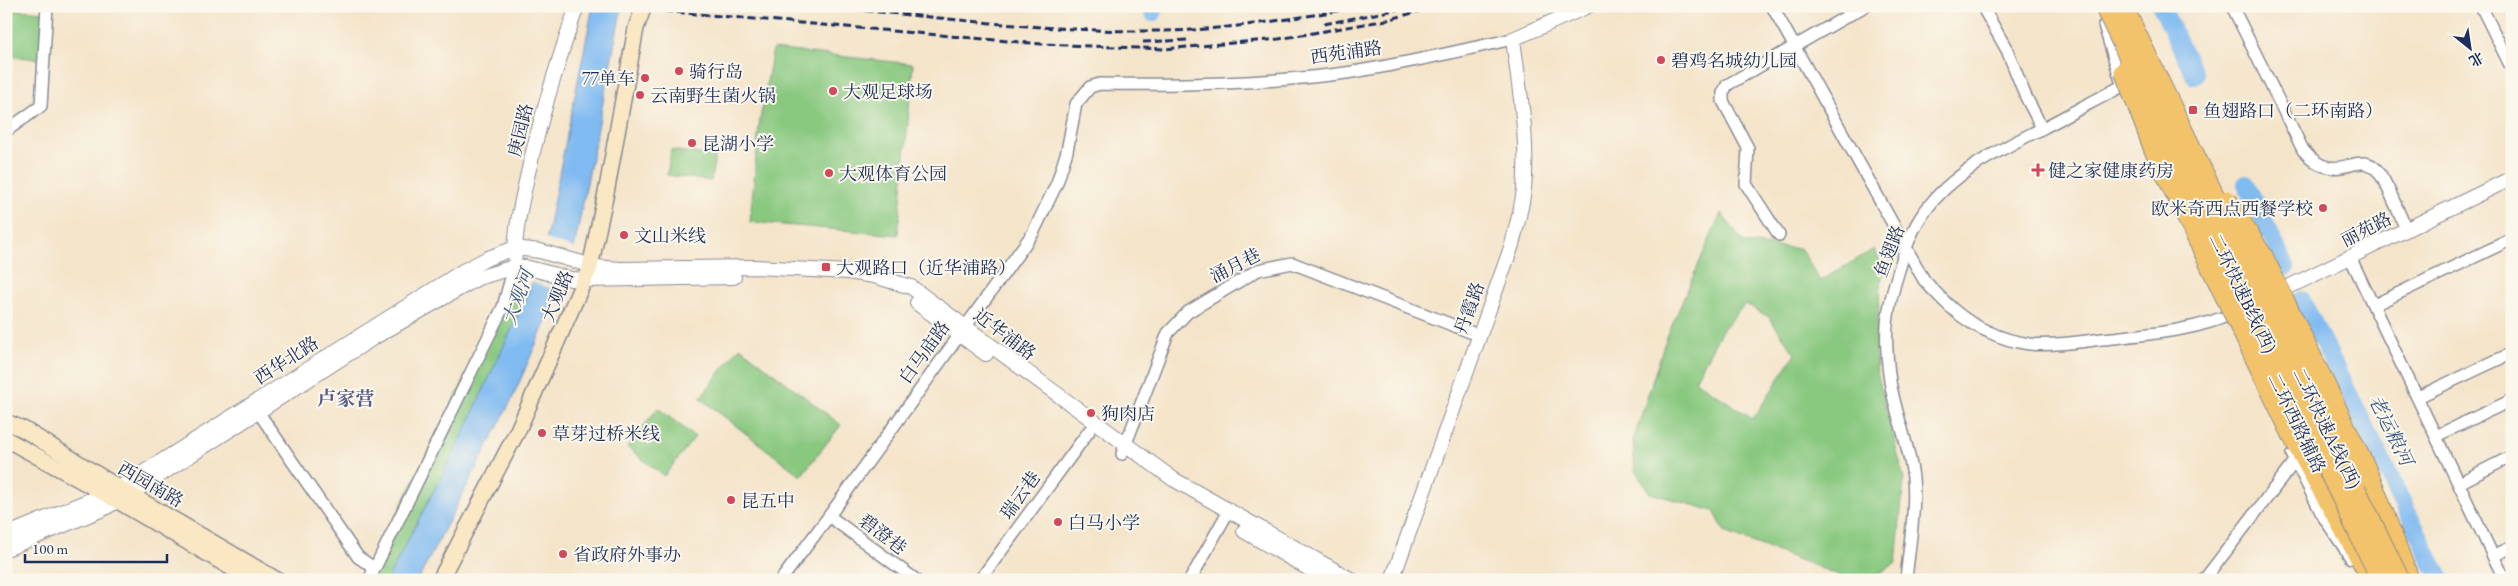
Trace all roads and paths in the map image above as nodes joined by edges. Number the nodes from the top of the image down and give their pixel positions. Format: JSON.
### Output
{"nodes":[{"id":1,"x":47,"y":6,"type":"edge"},
{"id":2,"x":577,"y":6,"type":"edge"},
{"id":3,"x":644,"y":6,"type":"edge"},
{"id":4,"x":1588,"y":6,"type":"edge"},
{"id":5,"x":1772,"y":6,"type":"edge"},
{"id":6,"x":1865,"y":6,"type":"edge"},
{"id":7,"x":1982,"y":6,"type":"edge"},
{"id":8,"x":2103,"y":6,"type":"edge"},
{"id":9,"x":2123,"y":6,"type":"edge"},
{"id":10,"x":2232,"y":6,"type":"edge"},
{"id":11,"x":2481,"y":6,"type":"edge"},
{"id":12,"x":2104,"y":25,"type":"dead end"},
{"id":13,"x":1513,"y":39,"type":"junction"},
{"id":14,"x":1794,"y":46,"type":"junction"},
{"id":15,"x":2512,"y":69,"type":"edge"},
{"id":16,"x":2160,"y":73,"type":"junction"},
{"id":17,"x":1100,"y":84,"type":"joint"},
{"id":18,"x":2122,"y":86,"type":"junction"},
{"id":19,"x":2042,"y":128,"type":"junction"},
{"id":20,"x":6,"y":131,"type":"edge"},
{"id":21,"x":2512,"y":178,"type":"edge"},
{"id":22,"x":2406,"y":229,"type":"junction"},
{"id":23,"x":1779,"y":235,"type":"dead end"},
{"id":24,"x":2512,"y":239,"type":"edge"},
{"id":25,"x":515,"y":248,"type":"junction"},
{"id":26,"x":1906,"y":249,"type":"junction"},
{"id":27,"x":2350,"y":257,"type":"junction"},
{"id":28,"x":514,"y":267,"type":"junction"},
{"id":29,"x":587,"y":273,"type":"junction"},
{"id":30,"x":2374,"y":305,"type":"junction"},
{"id":31,"x":2231,"y":315,"type":"junction"},
{"id":32,"x":961,"y":331,"type":"junction"},
{"id":33,"x":1478,"y":335,"type":"junction"},
{"id":34,"x":2512,"y":353,"type":"edge"},
{"id":35,"x":2418,"y":397,"type":"junction"},
{"id":36,"x":2512,"y":400,"type":"edge"},
{"id":37,"x":259,"y":413,"type":"junction"},
{"id":38,"x":6,"y":422,"type":"edge"},
{"id":39,"x":1089,"y":431,"type":"junction"},
{"id":40,"x":2436,"y":436,"type":"junction"},
{"id":41,"x":6,"y":439,"type":"edge"},
{"id":42,"x":1124,"y":450,"type":"junction"},
{"id":43,"x":2297,"y":454,"type":"junction"},
{"id":44,"x":2512,"y":456,"type":"edge"},
{"id":45,"x":2459,"y":483,"type":"junction"},
{"id":46,"x":118,"y":494,"type":"junction"},
{"id":47,"x":830,"y":516,"type":"junction"},
{"id":48,"x":1224,"y":519,"type":"junction"},
{"id":49,"x":6,"y":535,"type":"edge"},
{"id":50,"x":2512,"y":547,"type":"edge"},
{"id":51,"x":6,"y":549,"type":"edge"},
{"id":52,"x":2493,"y":556,"type":"junction"},
{"id":53,"x":374,"y":568,"type":"junction"},
{"id":54,"x":2404,"y":578,"type":"edge"},
{"id":55,"x":252,"y":580,"type":"edge"},
{"id":56,"x":277,"y":580,"type":"edge"},
{"id":57,"x":369,"y":580,"type":"edge"},
{"id":58,"x":440,"y":580,"type":"edge"},
{"id":59,"x":781,"y":580,"type":"edge"},
{"id":60,"x":916,"y":580,"type":"edge"},
{"id":61,"x":980,"y":580,"type":"edge"},
{"id":62,"x":1190,"y":580,"type":"edge"},
{"id":63,"x":1328,"y":580,"type":"edge"},
{"id":64,"x":1352,"y":580,"type":"edge"},
{"id":65,"x":1392,"y":580,"type":"edge"},
{"id":66,"x":1906,"y":580,"type":"edge"},
{"id":67,"x":2204,"y":580,"type":"edge"},
{"id":68,"x":2368,"y":580,"type":"edge"},
{"id":69,"x":2372,"y":580,"type":"edge"},
{"id":70,"x":2382,"y":580,"type":"edge"},
{"id":71,"x":2505,"y":580,"type":"edge"}],
"edges":[{"from":1,"to":20,"type":"street"},
{"from":2,"to":25,"type":"street","name":"庚园路"},
{"from":3,"to":29,"type":"main road","name":"大观路"},
{"from":4,"to":13,"type":"street","name":"西苑浦路"},
{"from":5,"to":14,"type":"street"},
{"from":6,"to":14,"type":"street"},
{"from":7,"to":19,"type":"street"},
{"from":8,"to":43,"type":"highway","bridge":true},
{"from":8,"to":70,"type":"highway","name":"二环快速B线(西)","bridge":true},
{"from":9,"to":16,"type":"highway","name":"二环快速A线(西)","bridge":true},
{"from":10,"to":22,"type":"street"},
{"from":11,"to":15,"type":"street"},
{"from":12,"to":18,"type":"street","name":"二环西路辅路"},
{"from":13,"to":17,"type":"street","name":"西苑浦路"},
{"from":13,"to":33,"type":"street","name":"丹霞路"},
{"from":14,"to":23,"type":"street"},
{"from":14,"to":26,"type":"street"},
{"from":16,"to":18,"type":"street","name":"鱼翅路"},
{"from":16,"to":54,"type":"highway","name":"二环快速A线(西)","bridge":true},
{"from":16,"to":54,"type":"highway","bridge":true},
{"from":17,"to":32,"type":"street","name":"白马庙路"},
{"from":18,"to":19,"type":"street","name":"鱼翅路"},
{"from":18,"to":31,"type":"street","name":"二环西路辅路"},
{"from":19,"to":26,"type":"street","name":"鱼翅路"},
{"from":21,"to":22,"type":"street","name":"丽苑路"},
{"from":22,"to":27,"type":"street","name":"丽苑路"},
{"from":24,"to":30,"type":"street"},
{"from":25,"to":28,"type":"street","name":"庚园路"},
{"from":25,"to":29,"type":"street","name":"西华北路"},
{"from":25,"to":46,"type":"street","name":"西华北路"},
{"from":26,"to":31,"type":"street"},
{"from":26,"to":66,"type":"street","name":"鱼翅路"},
{"from":27,"to":30,"type":"street"},
{"from":27,"to":31,"type":"street","name":"丽苑路"},
{"from":28,"to":29,"type":"street","name":"西华北路"},
{"from":28,"to":37,"type":"street","name":"西华北路"},
{"from":28,"to":53,"type":"street"},
{"from":29,"to":32,"type":"street","name":"近华浦路"},
{"from":29,"to":58,"type":"main road","name":"大观路"},
{"from":30,"to":35,"type":"street"},
{"from":31,"to":43,"type":"street","name":"二环西路辅路"},
{"from":32,"to":39,"type":"street","name":"近华浦路"},
{"from":32,"to":42,"type":"street","name":"近华浦路"},
{"from":32,"to":47,"type":"street","name":"白马庙路"},
{"from":33,"to":42,"type":"street","name":"涌月巷"},
{"from":33,"to":65,"type":"street","name":"丹霞路"},
{"from":34,"to":35,"type":"street"},
{"from":35,"to":40,"type":"street"},
{"from":36,"to":40,"type":"street"},
{"from":37,"to":46,"type":"street","name":"西华北路"},
{"from":37,"to":53,"type":"street"},
{"from":38,"to":46,"type":"main road","name":"西园南路"},
{"from":39,"to":42,"type":"street","name":"近华浦路"},
{"from":39,"to":61,"type":"street","name":"瑞云巷"},
{"from":40,"to":45,"type":"street"},
{"from":41,"to":46,"type":"main road","name":"西园南路"},
{"from":42,"to":48,"type":"street","name":"近华浦路"},
{"from":42,"to":64,"type":"street","name":"近华浦路"},
{"from":43,"to":67,"type":"street"},
{"from":43,"to":68,"type":"street","name":"二环西路辅路"},
{"from":43,"to":69,"type":"highway"},
{"from":44,"to":45,"type":"street"},
{"from":45,"to":52,"type":"street"},
{"from":46,"to":49,"type":"street","name":"西华北路"},
{"from":46,"to":51,"type":"street","name":"西华北路"},
{"from":46,"to":55,"type":"main road","name":"西园南路"},
{"from":46,"to":56,"type":"main road","name":"西园南路"},
{"from":47,"to":59,"type":"street","name":"白马庙路"},
{"from":47,"to":60,"type":"street","name":"碧澄巷"},
{"from":48,"to":62,"type":"street"},
{"from":48,"to":63,"type":"street","name":"近华浦路"},
{"from":50,"to":52,"type":"street"},
{"from":52,"to":71,"type":"street"},
{"from":53,"to":57,"type":"street"}]}
